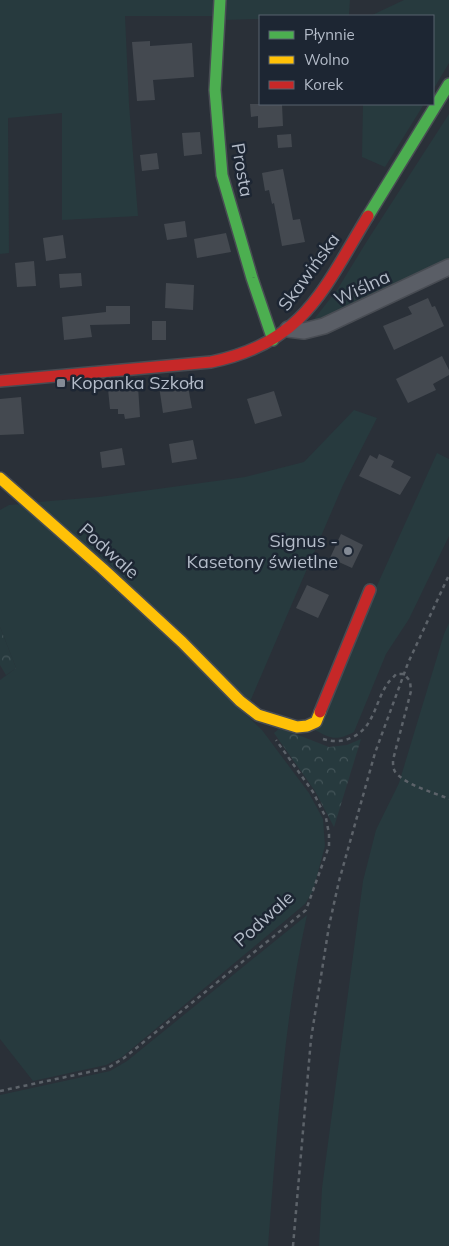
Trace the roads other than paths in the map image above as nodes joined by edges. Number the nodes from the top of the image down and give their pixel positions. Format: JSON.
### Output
{"nodes":[{"id":1,"x":220,"y":0,"type":"edge"},
{"id":2,"x":449,"y":84,"type":"edge"},
{"id":3,"x":449,"y":267,"type":"edge"},
{"id":4,"x":288,"y":330,"type":"junction"},
{"id":5,"x":274,"y":340,"type":"junction"},
{"id":6,"x":0,"y":381,"type":"edge"},
{"id":7,"x":0,"y":478,"type":"edge"},
{"id":8,"x":370,"y":590,"type":"dead end"}],
"edges":[{"from":1,"to":5,"type":"street","name":"Prosta"},
{"from":2,"to":4,"type":"street","name":"Skawińska"},
{"from":3,"to":4,"type":"street","name":"Wiślna"},
{"from":4,"to":5,"type":"street","name":"Skawińska"},
{"from":5,"to":6,"type":"street","name":"Skawińska"},
{"from":7,"to":8,"type":"street","name":"Podwale"}]}
